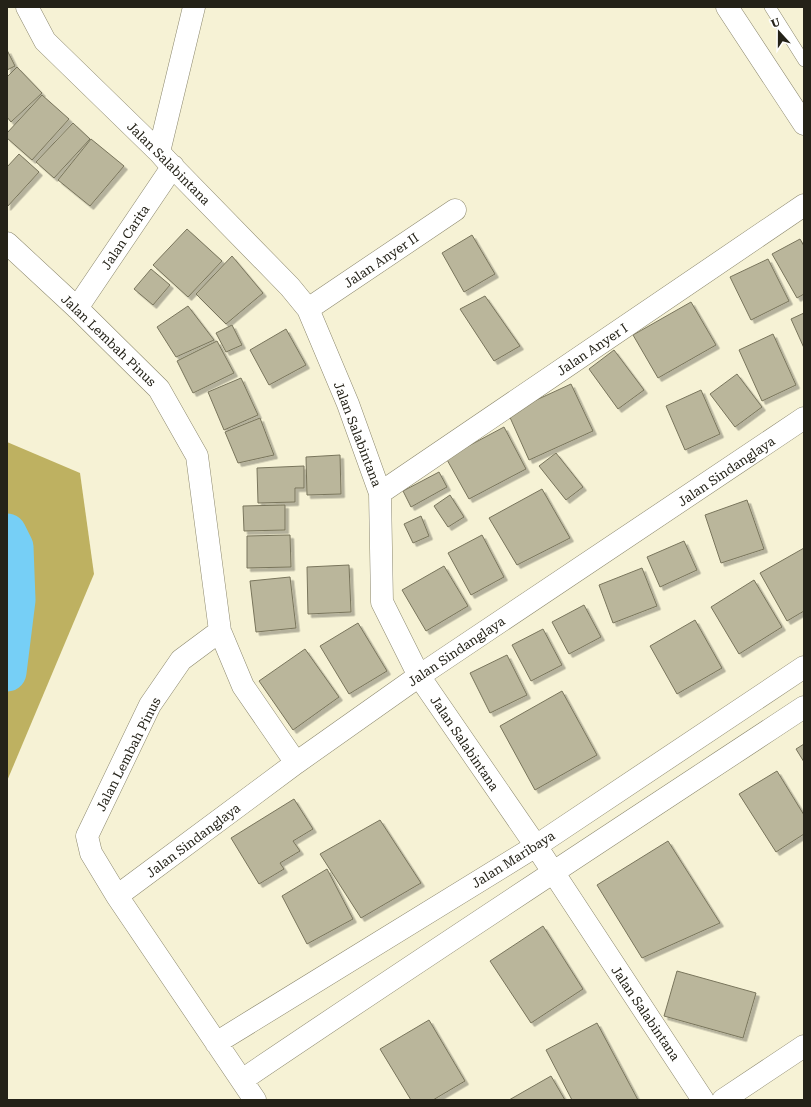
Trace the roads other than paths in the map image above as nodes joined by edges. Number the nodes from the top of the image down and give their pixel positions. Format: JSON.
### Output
{"nodes":[{"id":1,"x":27,"y":7,"type":"edge"},
{"id":2,"x":194,"y":7,"type":"edge"},
{"id":3,"x":727,"y":7,"type":"edge"},
{"id":4,"x":770,"y":7,"type":"edge"},
{"id":5,"x":804,"y":61,"type":"edge"},
{"id":6,"x":804,"y":124,"type":"edge"},
{"id":7,"x":166,"y":159,"type":"junction"},
{"id":8,"x":804,"y":205,"type":"edge"},
{"id":9,"x":455,"y":210,"type":"dead end"},
{"id":10,"x":7,"y":243,"type":"edge"},
{"id":11,"x":77,"y":308,"type":"junction"},
{"id":12,"x":308,"y":309,"type":"junction"},
{"id":13,"x":804,"y":418,"type":"edge"},
{"id":14,"x":380,"y":493,"type":"junction"},
{"id":15,"x":220,"y":632,"type":"junction"},
{"id":16,"x":804,"y":667,"type":"edge"},
{"id":17,"x":420,"y":676,"type":"junction"},
{"id":18,"x":804,"y":707,"type":"edge"},
{"id":19,"x":296,"y":763,"type":"junction"},
{"id":20,"x":536,"y":846,"type":"junction"},
{"id":21,"x":553,"y":873,"type":"junction"},
{"id":22,"x":117,"y":896,"type":"junction"},
{"id":23,"x":216,"y":1043,"type":"junction"},
{"id":24,"x":804,"y":1046,"type":"edge"},
{"id":25,"x":242,"y":1080,"type":"junction"},
{"id":26,"x":255,"y":1100,"type":"edge"},
{"id":27,"x":704,"y":1100,"type":"edge"},
{"id":28,"x":723,"y":1100,"type":"edge"}],
"edges":[{"from":1,"to":7,"type":"street","name":"Jalan Salabintana"},
{"from":2,"to":7,"type":"street","name":"Jalan Carita"},
{"from":3,"to":6,"type":"street"},
{"from":4,"to":5,"type":"lane"},
{"from":7,"to":11,"type":"street","name":"Jalan Carita"},
{"from":7,"to":12,"type":"street","name":"Jalan Salabintana"},
{"from":8,"to":14,"type":"street","name":"Jalan Anyer I"},
{"from":9,"to":12,"type":"street","name":"Jalan Anyer II"},
{"from":10,"to":11,"type":"street","name":"Jalan Lembah Pinus"},
{"from":11,"to":15,"type":"street","name":"Jalan Lembah Pinus"},
{"from":12,"to":14,"type":"street","name":"Jalan Salabintana"},
{"from":13,"to":17,"type":"street","name":"Jalan Sindanglaya"},
{"from":14,"to":17,"type":"street","name":"Jalan Salabintana"},
{"from":15,"to":19,"type":"street"},
{"from":15,"to":22,"type":"street","name":"Jalan Lembah Pinus"},
{"from":16,"to":20,"type":"street","name":"Jalan Maribaya"},
{"from":17,"to":19,"type":"street","name":"Jalan Sindanglaya"},
{"from":17,"to":20,"type":"street","name":"Jalan Salabintana"},
{"from":18,"to":21,"type":"street"},
{"from":19,"to":22,"type":"street","name":"Jalan Sindanglaya"},
{"from":20,"to":21,"type":"street","name":"Jalan Salabintana"},
{"from":20,"to":23,"type":"street","name":"Jalan Maribaya"},
{"from":21,"to":25,"type":"street"},
{"from":21,"to":27,"type":"street","name":"Jalan Salabintana"},
{"from":22,"to":23,"type":"street","name":"Jalan Lembah Pinus"},
{"from":23,"to":25,"type":"street","name":"Jalan Lembah Pinus"},
{"from":24,"to":28,"type":"street"},
{"from":25,"to":26,"type":"street","name":"Jalan Lembah Pinus"}]}
